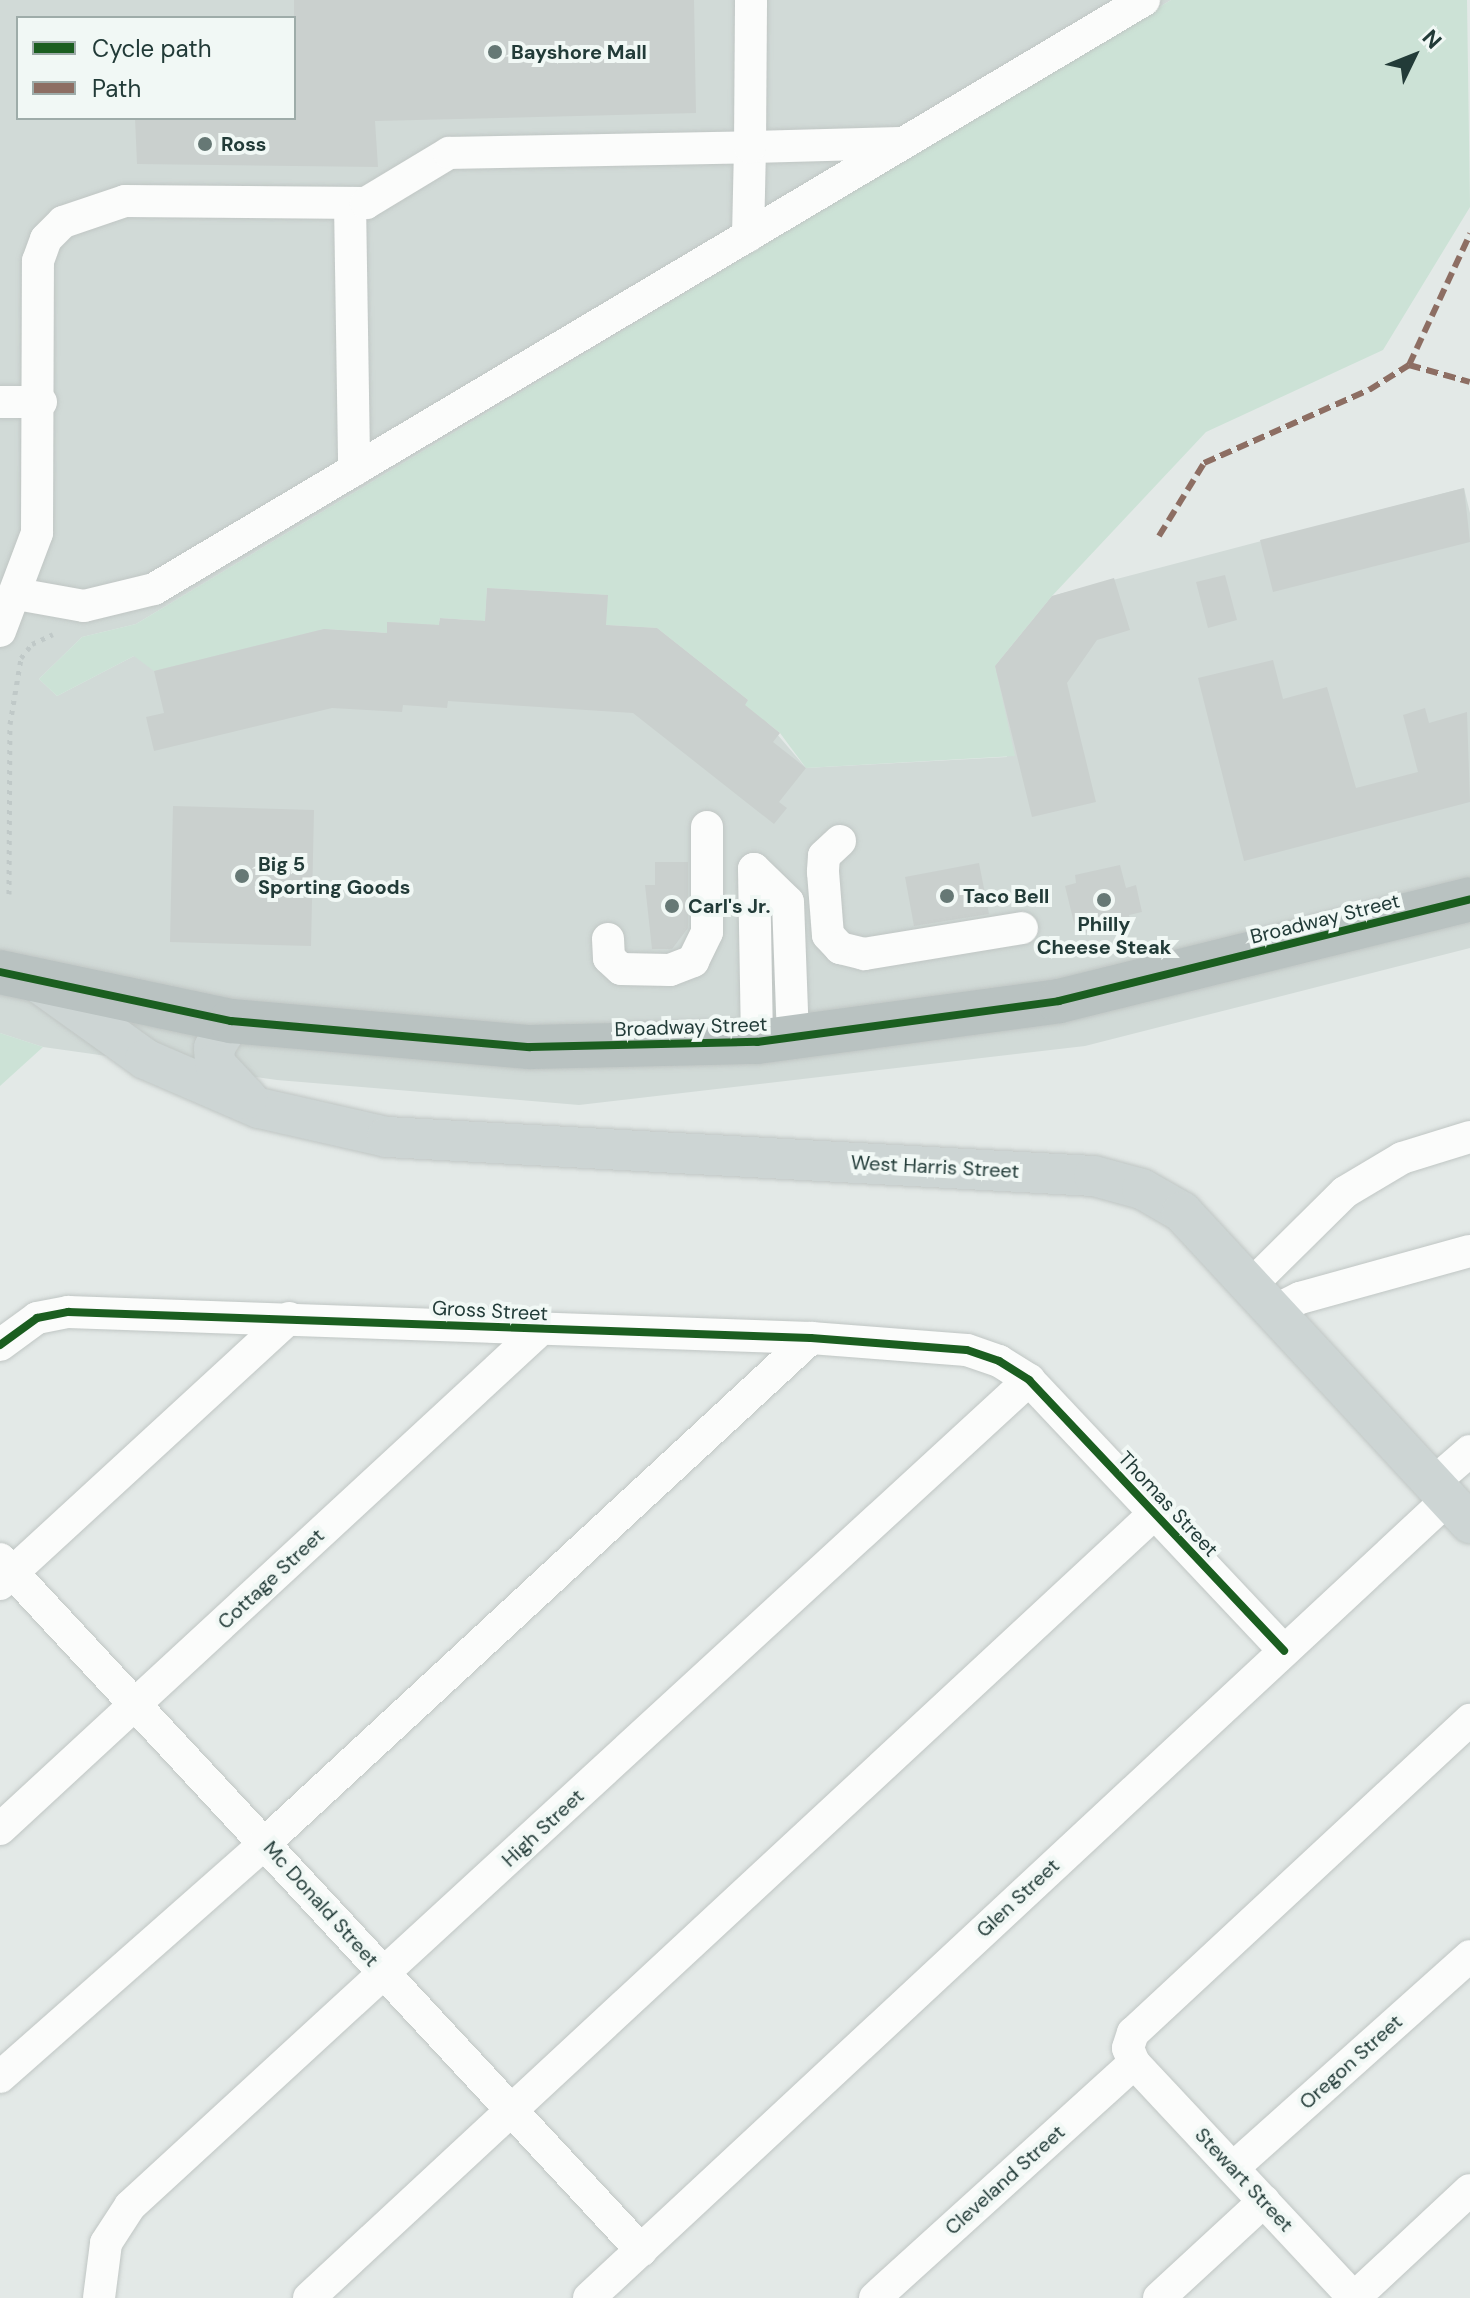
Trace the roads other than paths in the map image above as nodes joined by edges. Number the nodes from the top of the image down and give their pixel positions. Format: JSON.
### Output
{"nodes":[{"id":1,"x":751,"y":0,"type":"edge"},
{"id":2,"x":1144,"y":0,"type":"edge"},
{"id":3,"x":904,"y":143,"type":"junction"},
{"id":4,"x":750,"y":147,"type":"junction"},
{"id":5,"x":350,"y":203,"type":"junction"},
{"id":6,"x":748,"y":236,"type":"junction"},
{"id":7,"x":0,"y":402,"type":"edge"},
{"id":8,"x":41,"y":402,"type":"junction"},
{"id":9,"x":354,"y":470,"type":"junction"},
{"id":10,"x":17,"y":594,"type":"junction"},
{"id":11,"x":0,"y":631,"type":"edge"},
{"id":12,"x":707,"y":827,"type":"dead end"},
{"id":13,"x":840,"y":841,"type":"dead end"},
{"id":14,"x":1470,"y":899,"type":"edge"},
{"id":15,"x":1022,"y":928,"type":"dead end"},
{"id":16,"x":608,"y":939,"type":"dead end"},
{"id":17,"x":20,"y":978,"type":"edge"},
{"id":18,"x":231,"y":1021,"type":"junction"},
{"id":19,"x":259,"y":1108,"type":"junction"},
{"id":20,"x":1470,"y":1137,"type":"edge"},
{"id":21,"x":1470,"y":1251,"type":"edge"},
{"id":22,"x":1263,"y":1298,"type":"junction"},
{"id":23,"x":289,"y":1318,"type":"junction"},
{"id":24,"x":541,"y":1329,"type":"junction"},
{"id":25,"x":811,"y":1338,"type":"junction"},
{"id":26,"x":0,"y":1345,"type":"edge"},
{"id":27,"x":1029,"y":1380,"type":"junction"},
{"id":28,"x":1470,"y":1451,"type":"edge"},
{"id":29,"x":1451,"y":1502,"type":"edge"},
{"id":30,"x":1155,"y":1513,"type":"junction"},
{"id":31,"x":4,"y":1572,"type":"edge"},
{"id":32,"x":1284,"y":1651,"type":"junction"},
{"id":33,"x":136,"y":1704,"type":"junction"},
{"id":34,"x":1470,"y":1720,"type":"edge"},
{"id":35,"x":0,"y":1829,"type":"edge"},
{"id":36,"x":265,"y":1843,"type":"junction"},
{"id":37,"x":1470,"y":1956,"type":"edge"},
{"id":38,"x":384,"y":1974,"type":"junction"},
{"id":39,"x":1134,"y":2063,"type":"junction"},
{"id":40,"x":0,"y":2077,"type":"edge"},
{"id":41,"x":512,"y":2110,"type":"junction"},
{"id":42,"x":1233,"y":2168,"type":"junction"},
{"id":43,"x":1470,"y":2190,"type":"edge"},
{"id":44,"x":1264,"y":2201,"type":"junction"},
{"id":45,"x":641,"y":2250,"type":"junction"},
{"id":46,"x":99,"y":2298,"type":"edge"},
{"id":47,"x":309,"y":2298,"type":"edge"},
{"id":48,"x":589,"y":2298,"type":"edge"},
{"id":49,"x":875,"y":2298,"type":"edge"},
{"id":50,"x":1159,"y":2298,"type":"edge"},
{"id":51,"x":1354,"y":2298,"type":"edge"}],
"edges":[{"from":1,"to":4,"type":"street"},
{"from":2,"to":3,"type":"street"},
{"from":3,"to":4,"type":"street"},
{"from":3,"to":6,"type":"street"},
{"from":4,"to":5,"type":"street"},
{"from":4,"to":6,"type":"street"},
{"from":5,"to":8,"type":"street"},
{"from":5,"to":9,"type":"street"},
{"from":6,"to":9,"type":"street"},
{"from":7,"to":8,"type":"street"},
{"from":8,"to":10,"type":"street"},
{"from":9,"to":10,"type":"street"},
{"from":10,"to":11,"type":"street"},
{"from":12,"to":16,"type":"street"},
{"from":13,"to":15,"type":"street"},
{"from":14,"to":18,"type":"highway","name":"Broadway Street"},
{"from":17,"to":18,"type":"highway","name":"Broadway Street"},
{"from":17,"to":19,"type":"main road","name":"West Harris Street"},
{"from":18,"to":19,"type":"main road"},
{"from":19,"to":22,"type":"main road","name":"West Harris Street"},
{"from":20,"to":22,"type":"street"},
{"from":21,"to":22,"type":"street"},
{"from":22,"to":29,"type":"main road","name":"West Harris Street"},
{"from":23,"to":24,"type":"street","name":"Gross Street"},
{"from":23,"to":26,"type":"street","name":"Gross Street"},
{"from":23,"to":31,"type":"street"},
{"from":24,"to":25,"type":"street","name":"Gross Street"},
{"from":24,"to":33,"type":"street","name":"Cottage Street"},
{"from":25,"to":27,"type":"street","name":"Gross Street"},
{"from":25,"to":36,"type":"street"},
{"from":27,"to":30,"type":"street","name":"Thomas Street"},
{"from":27,"to":38,"type":"street","name":"High Street"},
{"from":28,"to":29,"type":"street","name":"Glen Street"},
{"from":29,"to":32,"type":"street","name":"Glen Street"},
{"from":30,"to":32,"type":"street","name":"Thomas Street"},
{"from":30,"to":41,"type":"street"},
{"from":31,"to":33,"type":"street","name":"Mc Donald Street"},
{"from":32,"to":45,"type":"street","name":"Glen Street"},
{"from":33,"to":35,"type":"street","name":"Cottage Street"},
{"from":33,"to":36,"type":"street","name":"Mc Donald Street"},
{"from":34,"to":39,"type":"street"},
{"from":36,"to":38,"type":"street","name":"Mc Donald Street"},
{"from":36,"to":40,"type":"street"},
{"from":37,"to":42,"type":"street","name":"Oregon Street"},
{"from":38,"to":41,"type":"street","name":"Mc Donald Street"},
{"from":38,"to":46,"type":"street","name":"High Street"},
{"from":39,"to":42,"type":"street","name":"Stewart Street"},
{"from":39,"to":49,"type":"street","name":"Cleveland Street"},
{"from":41,"to":45,"type":"street","name":"Mc Donald Street"},
{"from":41,"to":47,"type":"street"},
{"from":42,"to":44,"type":"street","name":"Stewart Street"},
{"from":43,"to":51,"type":"street"},
{"from":44,"to":50,"type":"street"},
{"from":44,"to":51,"type":"street","name":"Stewart Street"},
{"from":45,"to":48,"type":"street","name":"Glen Street"}]}
